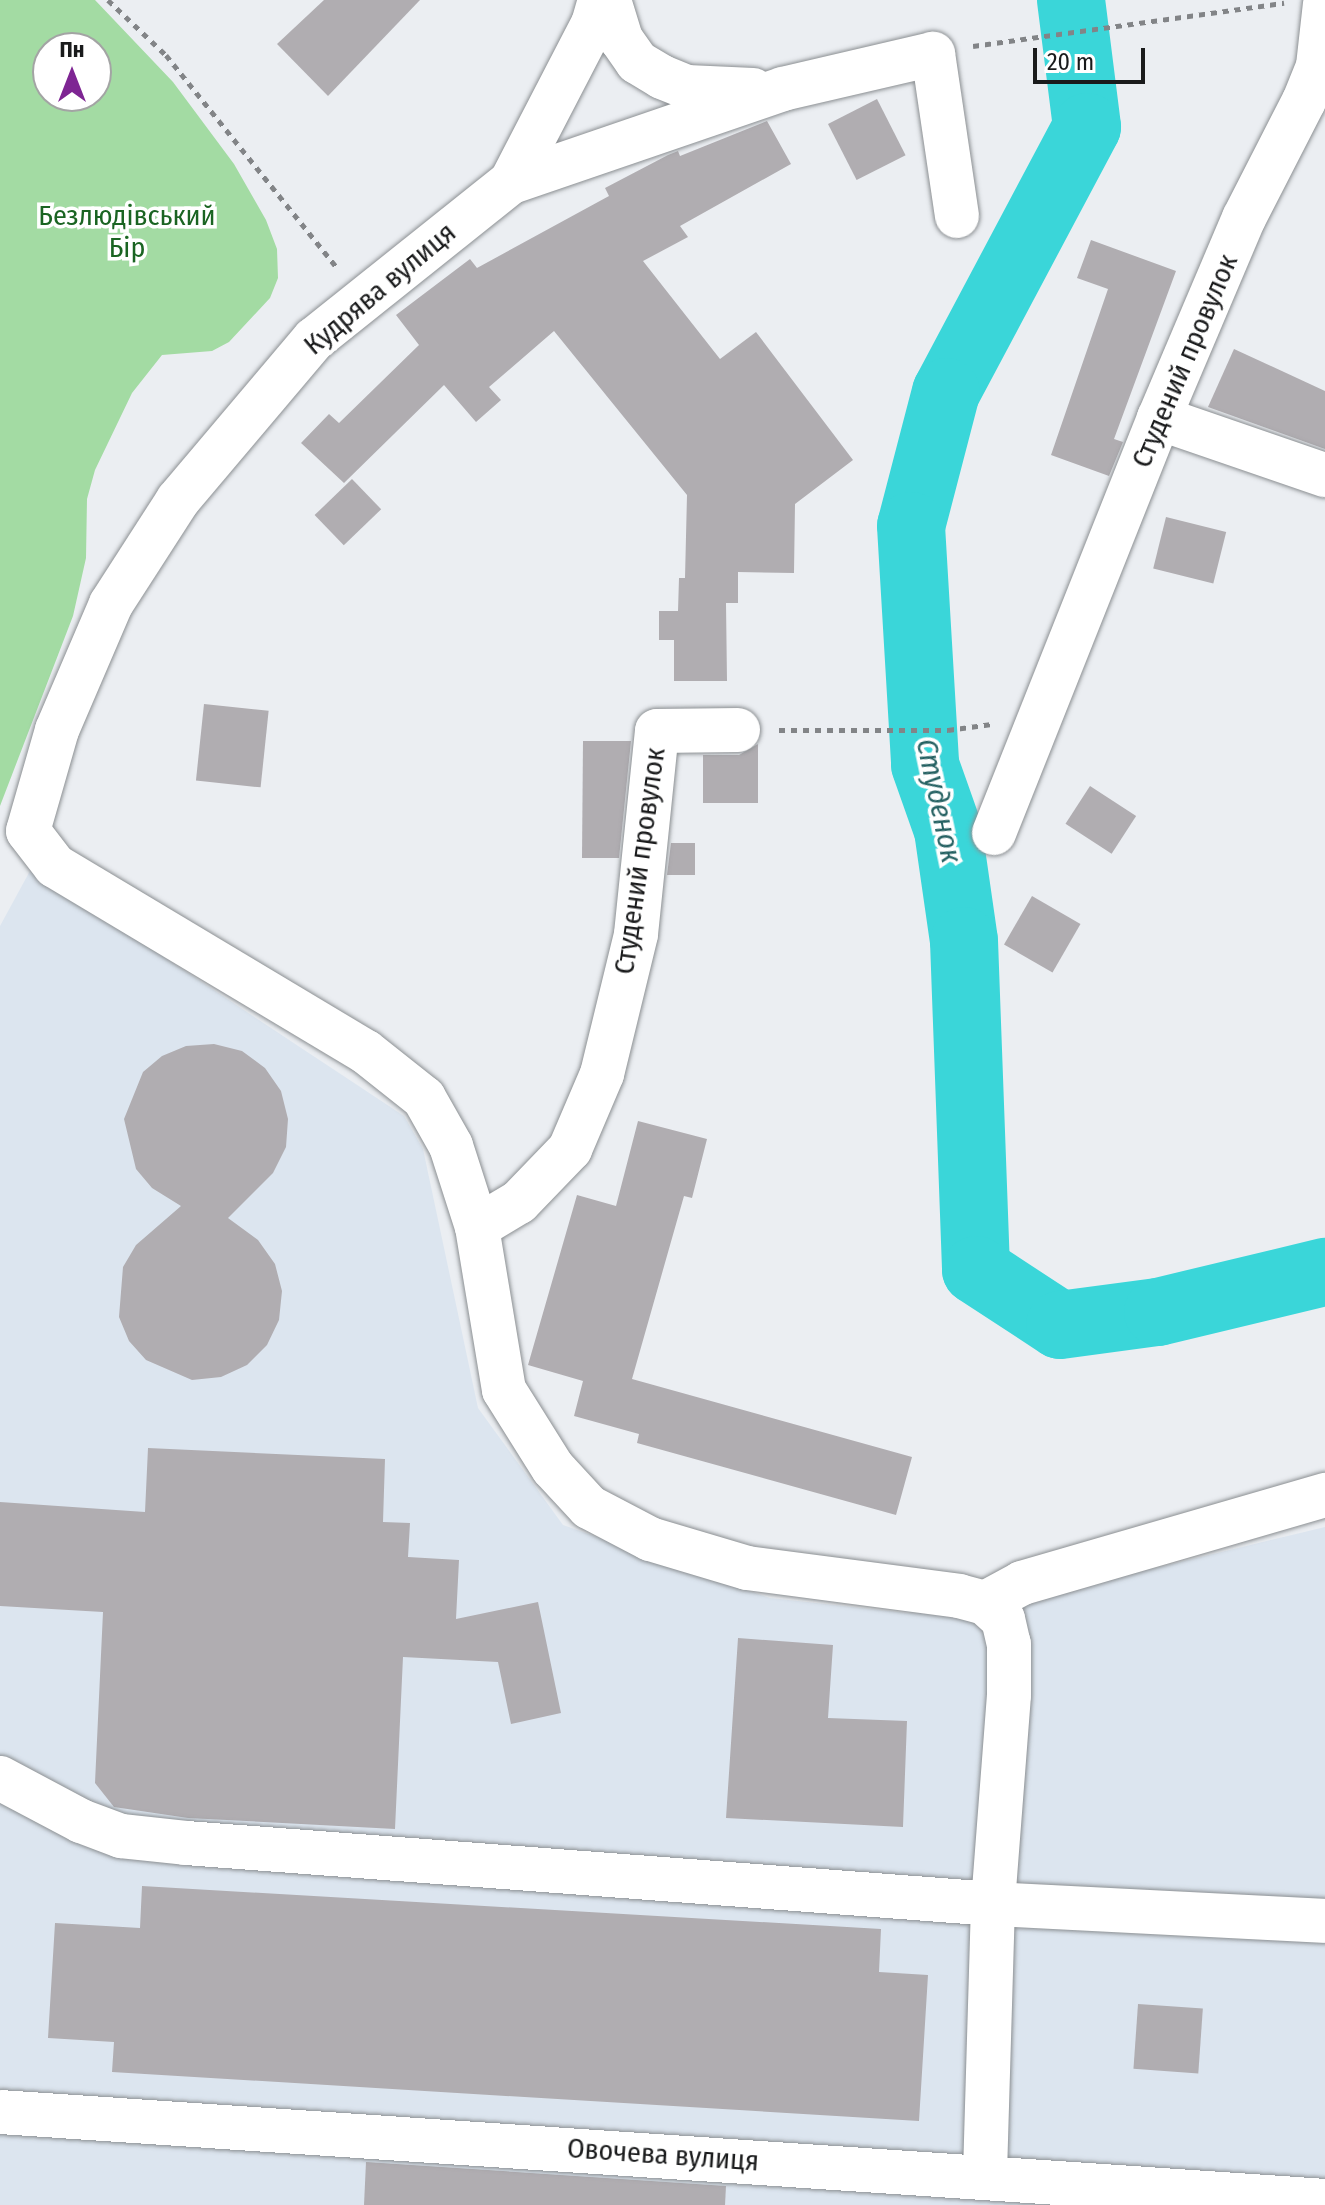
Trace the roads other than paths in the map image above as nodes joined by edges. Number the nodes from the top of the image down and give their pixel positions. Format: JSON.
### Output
{"nodes":[{"id":1,"x":600,"y":0,"type":"edge"},
{"id":2,"x":609,"y":0,"type":"edge"},
{"id":3,"x":1308,"y":3,"type":"edge"},
{"id":4,"x":783,"y":89,"type":"junction"},
{"id":5,"x":511,"y":182,"type":"junction"},
{"id":6,"x":957,"y":216,"type":"dead end"},
{"id":7,"x":1159,"y":418,"type":"junction"},
{"id":8,"x":1325,"y":475,"type":"edge"},
{"id":9,"x":738,"y":730,"type":"road end"},
{"id":10,"x":994,"y":833,"type":"dead end"},
{"id":11,"x":477,"y":1227,"type":"junction"},
{"id":12,"x":1325,"y":1495,"type":"edge"},
{"id":13,"x":985,"y":1603,"type":"junction"},
{"id":14,"x":0,"y":1778,"type":"edge"},
{"id":15,"x":993,"y":1904,"type":"junction"},
{"id":16,"x":1325,"y":1921,"type":"edge"},
{"id":17,"x":0,"y":2112,"type":"edge"},
{"id":18,"x":985,"y":2176,"type":"junction"},
{"id":19,"x":1325,"y":2201,"type":"edge"}],
"edges":[{"from":1,"to":5,"type":"street"},
{"from":2,"to":4,"type":"street"},
{"from":3,"to":7,"type":"street","name":"Студений провулок"},
{"from":4,"to":5,"type":"street","name":"Кудрява вулиця"},
{"from":4,"to":6,"type":"street","name":"Кудрява вулиця"},
{"from":5,"to":11,"type":"street","name":"Кудрява вулиця"},
{"from":7,"to":8,"type":"street"},
{"from":7,"to":10,"type":"street","name":"Студений провулок"},
{"from":9,"to":11,"type":"street","name":"Студений провулок"},
{"from":11,"to":13,"type":"street"},
{"from":12,"to":13,"type":"street"},
{"from":13,"to":15,"type":"street"},
{"from":14,"to":15,"type":"street"},
{"from":15,"to":16,"type":"street"},
{"from":15,"to":18,"type":"street"},
{"from":17,"to":18,"type":"street","name":"Овочева вулиця"},
{"from":18,"to":19,"type":"street","name":"Овочева вулиця"}]}
